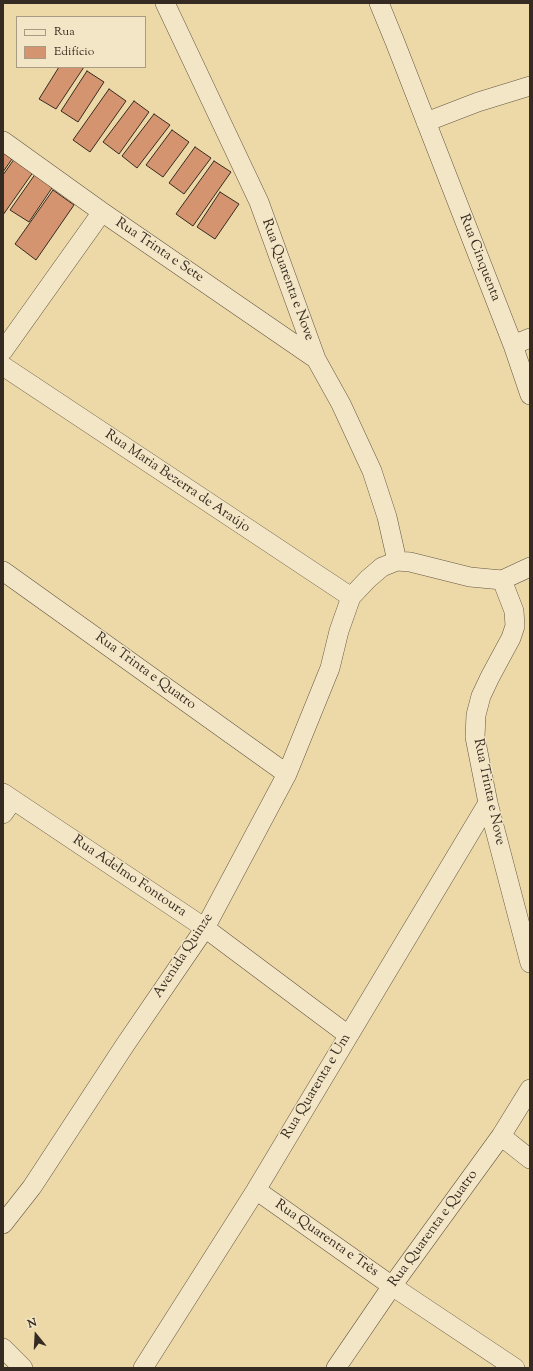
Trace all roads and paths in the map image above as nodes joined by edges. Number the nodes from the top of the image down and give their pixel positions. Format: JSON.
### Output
{"nodes":[{"id":1,"x":165,"y":3,"type":"edge"},
{"id":2,"x":379,"y":3,"type":"edge"},
{"id":3,"x":530,"y":86,"type":"edge"},
{"id":4,"x":426,"y":122,"type":"junction"},
{"id":5,"x":3,"y":141,"type":"edge"},
{"id":6,"x":102,"y":212,"type":"junction"},
{"id":7,"x":522,"y":342,"type":"edge"},
{"id":8,"x":3,"y":351,"type":"edge"},
{"id":9,"x":316,"y":359,"type":"junction"},
{"id":10,"x":3,"y":366,"type":"edge"},
{"id":11,"x":530,"y":395,"type":"edge"},
{"id":12,"x":397,"y":561,"type":"junction"},
{"id":13,"x":530,"y":567,"type":"edge"},
{"id":14,"x":3,"y":571,"type":"edge"},
{"id":15,"x":502,"y":580,"type":"junction"},
{"id":16,"x":351,"y":598,"type":"junction"},
{"id":17,"x":287,"y":774,"type":"junction"},
{"id":18,"x":6,"y":802,"type":"edge"},
{"id":19,"x":488,"y":803,"type":"junction"},
{"id":20,"x":205,"y":928,"type":"junction"},
{"id":21,"x":530,"y":963,"type":"edge"},
{"id":22,"x":348,"y":1035,"type":"junction"},
{"id":23,"x":530,"y":1089,"type":"edge"},
{"id":24,"x":501,"y":1136,"type":"junction"},
{"id":25,"x":530,"y":1159,"type":"edge"},
{"id":26,"x":256,"y":1190,"type":"junction"},
{"id":27,"x":3,"y":1224,"type":"edge"},
{"id":28,"x":392,"y":1286,"type":"junction"},
{"id":29,"x":3,"y":1348,"type":"edge"},
{"id":30,"x":23,"y":1368,"type":"edge"},
{"id":31,"x":143,"y":1368,"type":"edge"},
{"id":32,"x":336,"y":1368,"type":"edge"},
{"id":33,"x":515,"y":1368,"type":"edge"}],
"edges":[{"from":1,"to":9,"type":"street","name":"Rua Quarenta e Nove"},
{"from":2,"to":4,"type":"street","name":"Rua Cinquenta"},
{"from":3,"to":4,"type":"street"},
{"from":4,"to":7,"type":"street","name":"Rua Cinquenta"},
{"from":5,"to":6,"type":"street","name":"Rua Trinta e Sete"},
{"from":6,"to":8,"type":"street"},
{"from":6,"to":9,"type":"street","name":"Rua Trinta e Sete"},
{"from":7,"to":11,"type":"street","name":"Rua Cinquenta"},
{"from":9,"to":12,"type":"street","name":"Rua Quarenta e Nove"},
{"from":10,"to":16,"type":"street","name":"Rua Maria Bezerra de Araújo"},
{"from":12,"to":15,"type":"street"},
{"from":12,"to":16,"type":"street"},
{"from":13,"to":15,"type":"street"},
{"from":14,"to":17,"type":"street","name":"Rua Trinta e Quatro"},
{"from":15,"to":19,"type":"street","name":"Rua Trinta e Nove"},
{"from":16,"to":17,"type":"street","name":"Avenida Quinze"},
{"from":17,"to":20,"type":"street","name":"Avenida Quinze"},
{"from":18,"to":20,"type":"street","name":"Rua Adelmo Fontoura"},
{"from":19,"to":21,"type":"street","name":"Rua Trinta e Nove"},
{"from":19,"to":22,"type":"street","name":"Rua Quarenta e Um"},
{"from":20,"to":22,"type":"street","name":"Rua Adelmo Fontoura"},
{"from":20,"to":27,"type":"street","name":"Avenida Quinze"},
{"from":22,"to":26,"type":"street","name":"Rua Quarenta e Um"},
{"from":23,"to":24,"type":"street","name":"Rua Quarenta e Quatro"},
{"from":24,"to":25,"type":"street"},
{"from":24,"to":28,"type":"street","name":"Rua Quarenta e Quatro"},
{"from":26,"to":28,"type":"street","name":"Rua Quarenta e Três"},
{"from":26,"to":31,"type":"street","name":"Rua Quarenta e Um"},
{"from":28,"to":32,"type":"street","name":"Rua Quarenta e Quatro"},
{"from":28,"to":33,"type":"street","name":"Rua Quarenta e Três"},
{"from":29,"to":30,"type":"street"}]}
